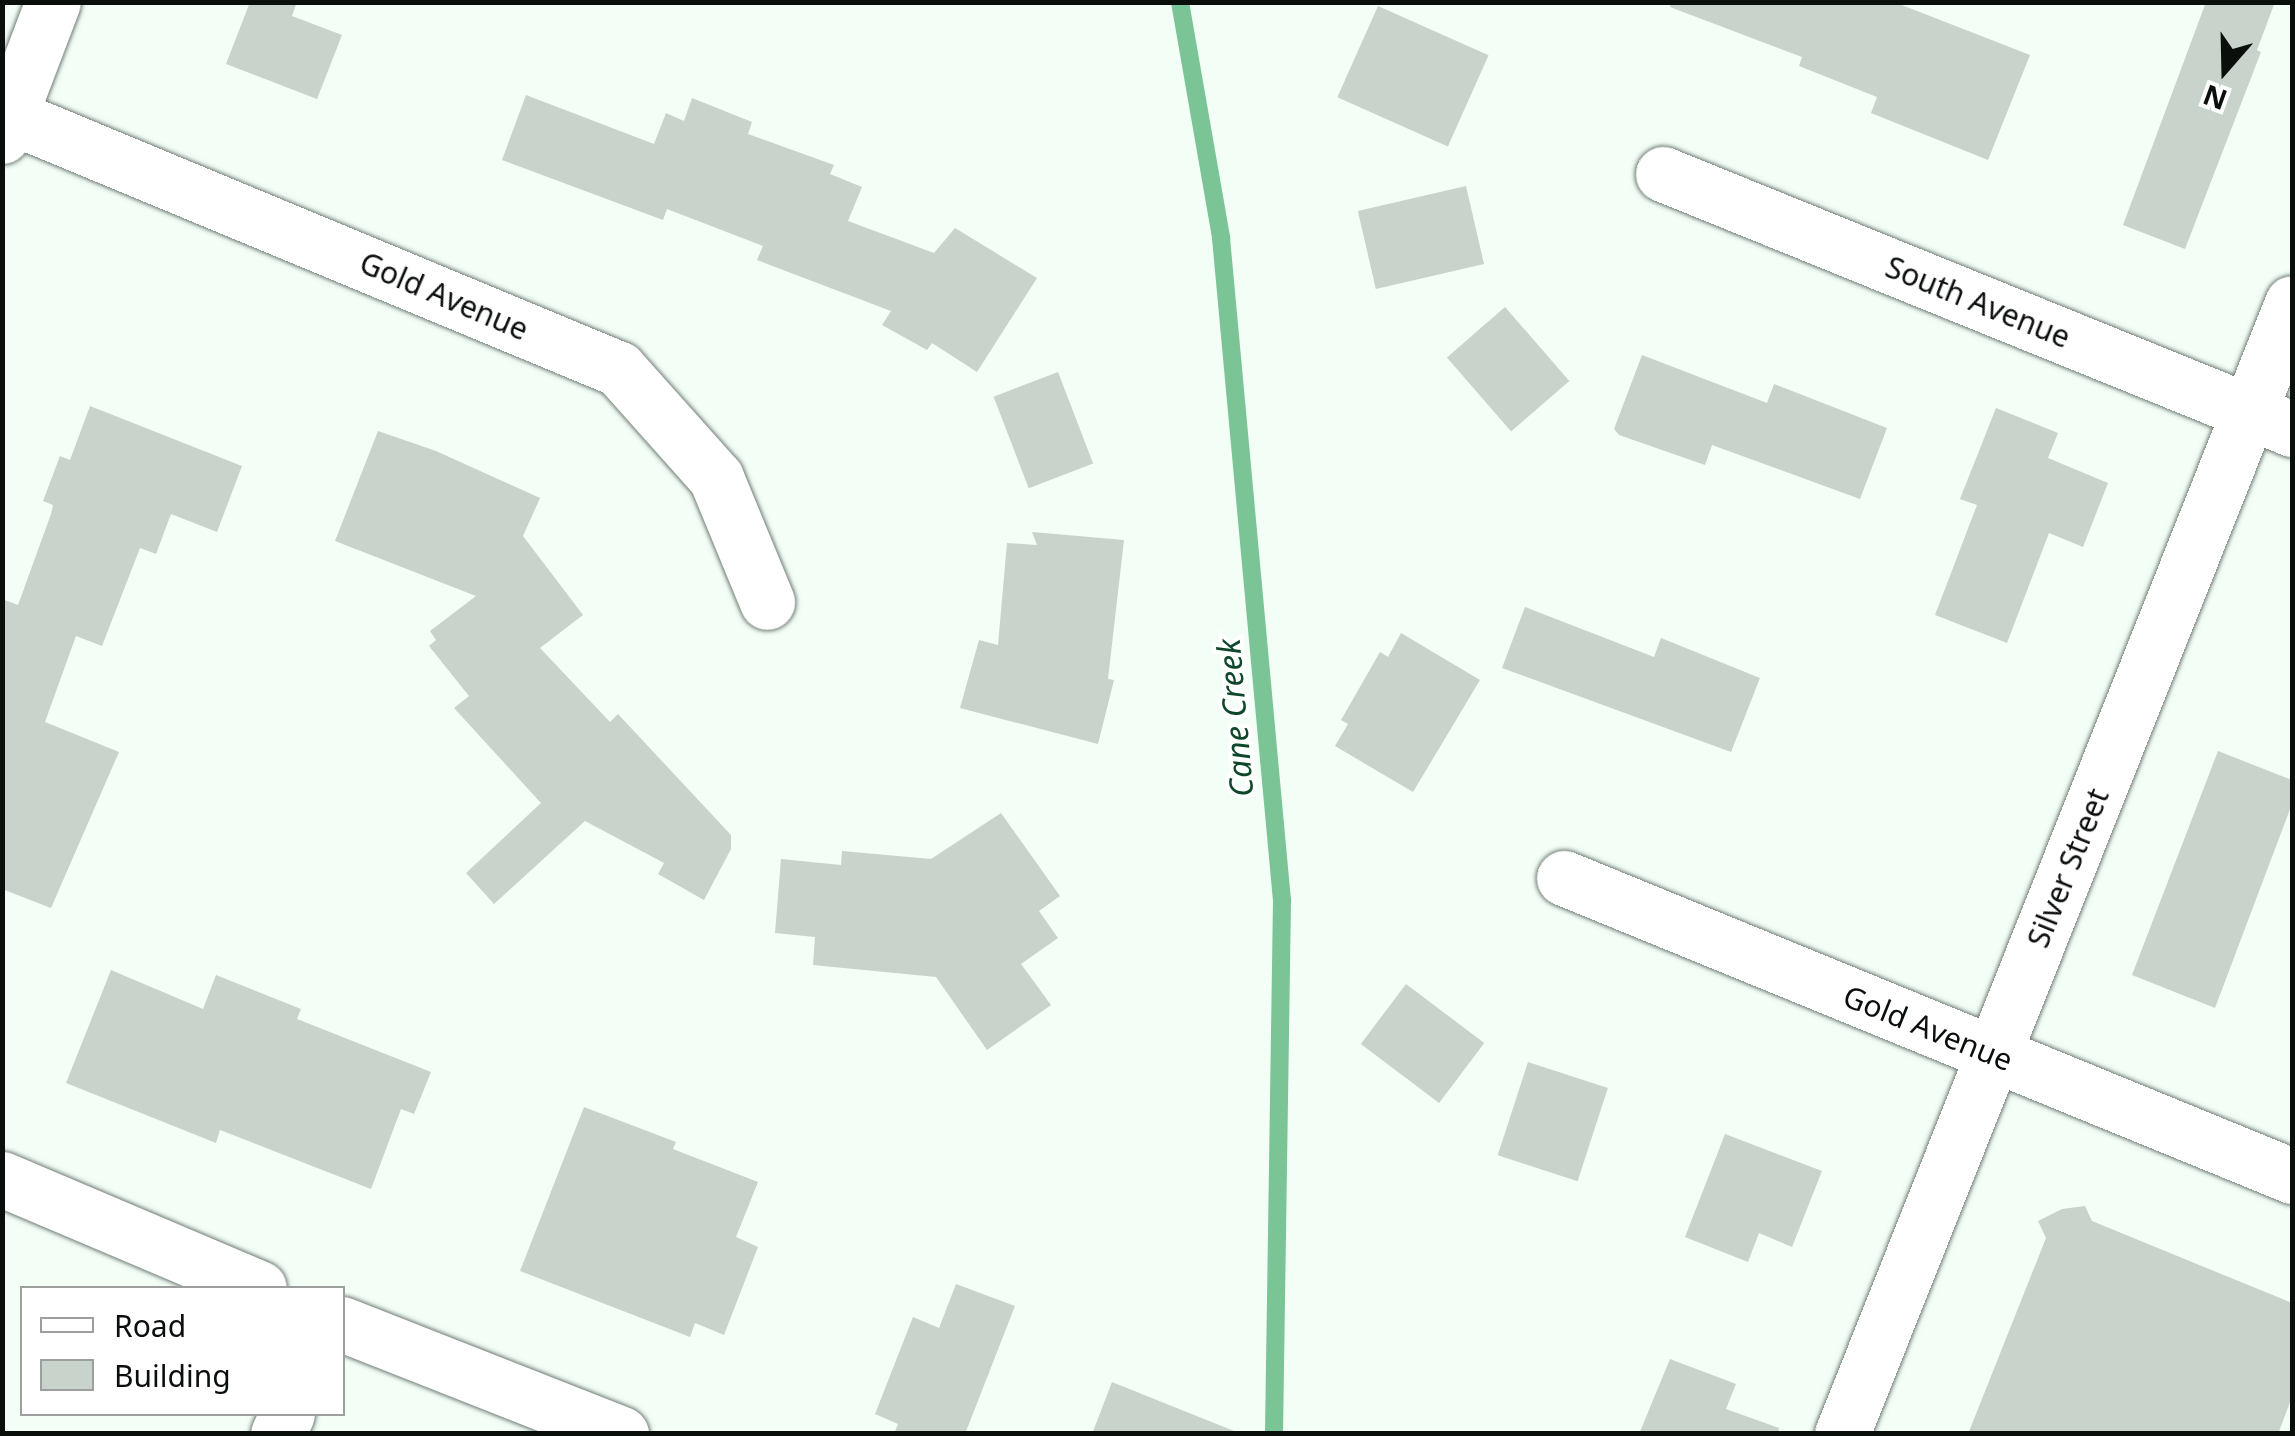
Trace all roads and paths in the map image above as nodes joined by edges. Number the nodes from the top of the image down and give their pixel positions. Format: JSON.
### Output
{"nodes":[{"id":1,"x":53,"y":2,"type":"edge"},
{"id":2,"x":6,"y":126,"type":"edge"},
{"id":3,"x":1663,"y":174,"type":"dead end"},
{"id":4,"x":2292,"y":303,"type":"edge"},
{"id":5,"x":2271,"y":420,"type":"edge"},
{"id":6,"x":766,"y":602,"type":"dead end"},
{"id":7,"x":1564,"y":878,"type":"dead end"},
{"id":8,"x":1994,"y":1056,"type":"junction"},
{"id":9,"x":2292,"y":1176,"type":"edge"},
{"id":10,"x":2,"y":1179,"type":"edge"},
{"id":11,"x":254,"y":1286,"type":"edge"},
{"id":12,"x":345,"y":1325,"type":"edge"},
{"id":13,"x":620,"y":1434,"type":"edge"},
{"id":14,"x":1842,"y":1434,"type":"edge"}],
"edges":[{"from":1,"to":2,"type":"street"},
{"from":2,"to":6,"type":"street","name":"Gold Avenue"},
{"from":3,"to":5,"type":"street","name":"South Avenue"},
{"from":4,"to":5,"type":"street","name":"Silver Street"},
{"from":5,"to":8,"type":"street","name":"Silver Street"},
{"from":7,"to":8,"type":"street","name":"Gold Avenue"},
{"from":8,"to":9,"type":"street","name":"Gold Avenue"},
{"from":8,"to":14,"type":"street","name":"Silver Street"},
{"from":10,"to":11,"type":"street"},
{"from":12,"to":13,"type":"street"}]}
